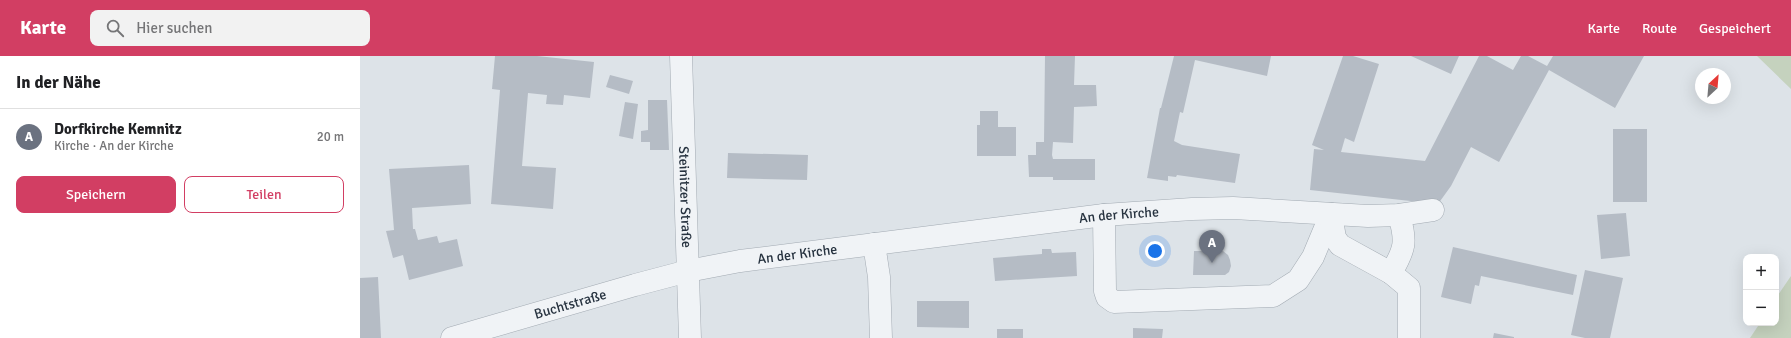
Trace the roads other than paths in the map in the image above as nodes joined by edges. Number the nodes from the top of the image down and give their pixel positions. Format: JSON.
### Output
{"nodes":[{"id":1,"x":681,"y":56,"type":"edge"},
{"id":2,"x":1433,"y":210,"type":"dead end"},
{"id":3,"x":1331,"y":214,"type":"junction"},
{"id":4,"x":1104,"y":215,"type":"junction"},
{"id":5,"x":1399,"y":215,"type":"junction"},
{"id":6,"x":874,"y":244,"type":"junction"},
{"id":7,"x":688,"y":271,"type":"junction"},
{"id":8,"x":1391,"y":273,"type":"junction"},
{"id":9,"x":452,"y":338,"type":"edge"},
{"id":10,"x":690,"y":338,"type":"edge"},
{"id":11,"x":881,"y":338,"type":"edge"},
{"id":12,"x":1409,"y":338,"type":"edge"}],
"edges":[{"from":1,"to":7,"type":"street","name":"Steinitzer Straße"},
{"from":2,"to":5,"type":"street","name":"An der Kirche"},
{"from":3,"to":4,"type":"street","name":"An der Kirche"},
{"from":3,"to":4,"type":"street"},
{"from":3,"to":5,"type":"street","name":"An der Kirche"},
{"from":3,"to":8,"type":"street"},
{"from":4,"to":6,"type":"street","name":"An der Kirche"},
{"from":5,"to":8,"type":"street"},
{"from":6,"to":7,"type":"street","name":"An der Kirche"},
{"from":6,"to":11,"type":"street"},
{"from":7,"to":9,"type":"street","name":"Buchtstraße"},
{"from":7,"to":10,"type":"street","name":"Steinitzer Straße"},
{"from":8,"to":12,"type":"street"}]}
